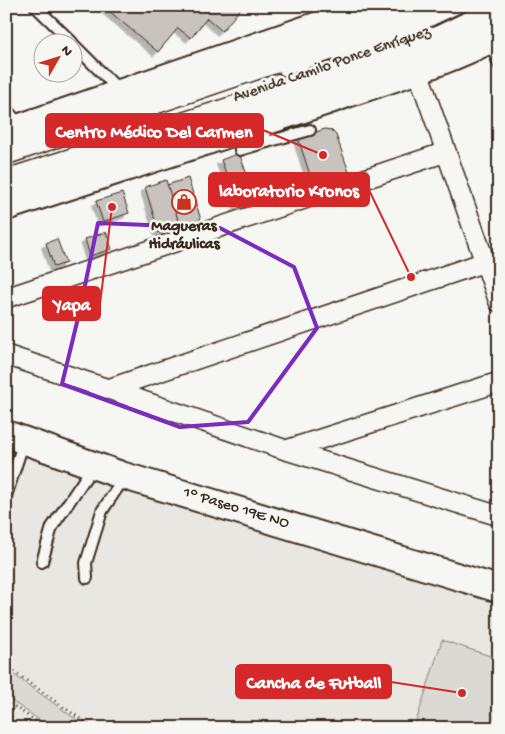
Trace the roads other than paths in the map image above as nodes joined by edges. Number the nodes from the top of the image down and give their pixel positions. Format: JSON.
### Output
{"nodes":[{"id":1,"x":35,"y":6,"type":"edge"},
{"id":2,"x":374,"y":6,"type":"edge"},
{"id":3,"x":465,"y":10,"type":"edge"},
{"id":4,"x":499,"y":12,"type":"edge"},
{"id":5,"x":434,"y":18,"type":"edge"},
{"id":6,"x":61,"y":32,"type":"edge"},
{"id":7,"x":494,"y":37,"type":"edge"},
{"id":8,"x":82,"y":53,"type":"edge"},
{"id":9,"x":499,"y":65,"type":"edge"},
{"id":10,"x":417,"y":69,"type":"junction"},
{"id":11,"x":275,"y":73,"type":"dead end"},
{"id":12,"x":307,"y":74,"type":"dead end"},
{"id":13,"x":123,"y":94,"type":"junction"},
{"id":14,"x":187,"y":115,"type":"dead end"},
{"id":15,"x":12,"y":123,"type":"edge"},
{"id":16,"x":310,"y":130,"type":"dead end"},
{"id":17,"x":264,"y":133,"type":"junction"},
{"id":18,"x":6,"y":150,"type":"edge"},
{"id":19,"x":39,"y":150,"type":"dead end"},
{"id":20,"x":240,"y":150,"type":"dead end"},
{"id":21,"x":446,"y":152,"type":"junction"},
{"id":22,"x":6,"y":161,"type":"edge"},
{"id":23,"x":6,"y":176,"type":"edge"},
{"id":24,"x":6,"y":184,"type":"edge"},
{"id":25,"x":6,"y":207,"type":"edge"},
{"id":26,"x":485,"y":262,"type":"junction"},
{"id":27,"x":6,"y":298,"type":"edge"},
{"id":28,"x":499,"y":302,"type":"edge"},
{"id":29,"x":6,"y":355,"type":"edge"},
{"id":30,"x":499,"y":382,"type":"edge"},
{"id":31,"x":108,"y":389,"type":"junction"},
{"id":32,"x":15,"y":437,"type":"edge"},
{"id":33,"x":286,"y":450,"type":"junction"},
{"id":34,"x":90,"y":464,"type":"junction"},
{"id":35,"x":121,"y":474,"type":"junction"},
{"id":36,"x":6,"y":496,"type":"edge"},
{"id":37,"x":499,"y":516,"type":"edge"},
{"id":38,"x":42,"y":562,"type":"dead end"},
{"id":39,"x":87,"y":578,"type":"dead end"},
{"id":40,"x":499,"y":589,"type":"edge"}],
"edges":[{"from":1,"to":6,"type":"lane"},
{"from":2,"to":13,"type":"main road"},
{"from":3,"to":5,"type":"lane","name":"Avenida Camilo Ponce Enríquez"},
{"from":3,"to":11,"type":"lane","name":"Avenida Camilo Ponce Enríquez"},
{"from":4,"to":5,"type":"lane"},
{"from":4,"to":24,"type":"main road","name":"Avenida Camilo Ponce Enríquez"},
{"from":5,"to":12,"type":"lane","name":"Avenida Camilo Ponce Enríquez"},
{"from":5,"to":18,"type":"main road","name":"Avenida Camilo Ponce Enríquez"},
{"from":7,"to":9,"type":"lane"},
{"from":7,"to":10,"type":"main road","name":"Avenida Camilo Ponce Enríquez"},
{"from":8,"to":13,"type":"lane"},
{"from":10,"to":17,"type":"main road","name":"Avenida Camilo Ponce Enríquez"},
{"from":10,"to":21,"type":"street"},
{"from":13,"to":15,"type":"main road"},
{"from":14,"to":23,"type":"lane"},
{"from":16,"to":17,"type":"lane"},
{"from":17,"to":20,"type":"lane"},
{"from":17,"to":25,"type":"main road","name":"Avenida Camilo Ponce Enríquez"},
{"from":19,"to":22,"type":"lane"},
{"from":21,"to":26,"type":"street"},
{"from":21,"to":27,"type":"street"},
{"from":26,"to":28,"type":"street"},
{"from":26,"to":31,"type":"street"},
{"from":29,"to":31,"type":"street"},
{"from":30,"to":33,"type":"street"},
{"from":31,"to":33,"type":"street"},
{"from":32,"to":34,"type":"main road","name":"1° Paseo 19E NO"},
{"from":32,"to":36,"type":"lane"},
{"from":33,"to":37,"type":"street"},
{"from":34,"to":35,"type":"main road","name":"1° Paseo 19E NO"},
{"from":34,"to":38,"type":"lane"},
{"from":35,"to":39,"type":"lane"},
{"from":35,"to":40,"type":"main road","name":"1° Paseo 19E NO"}]}
